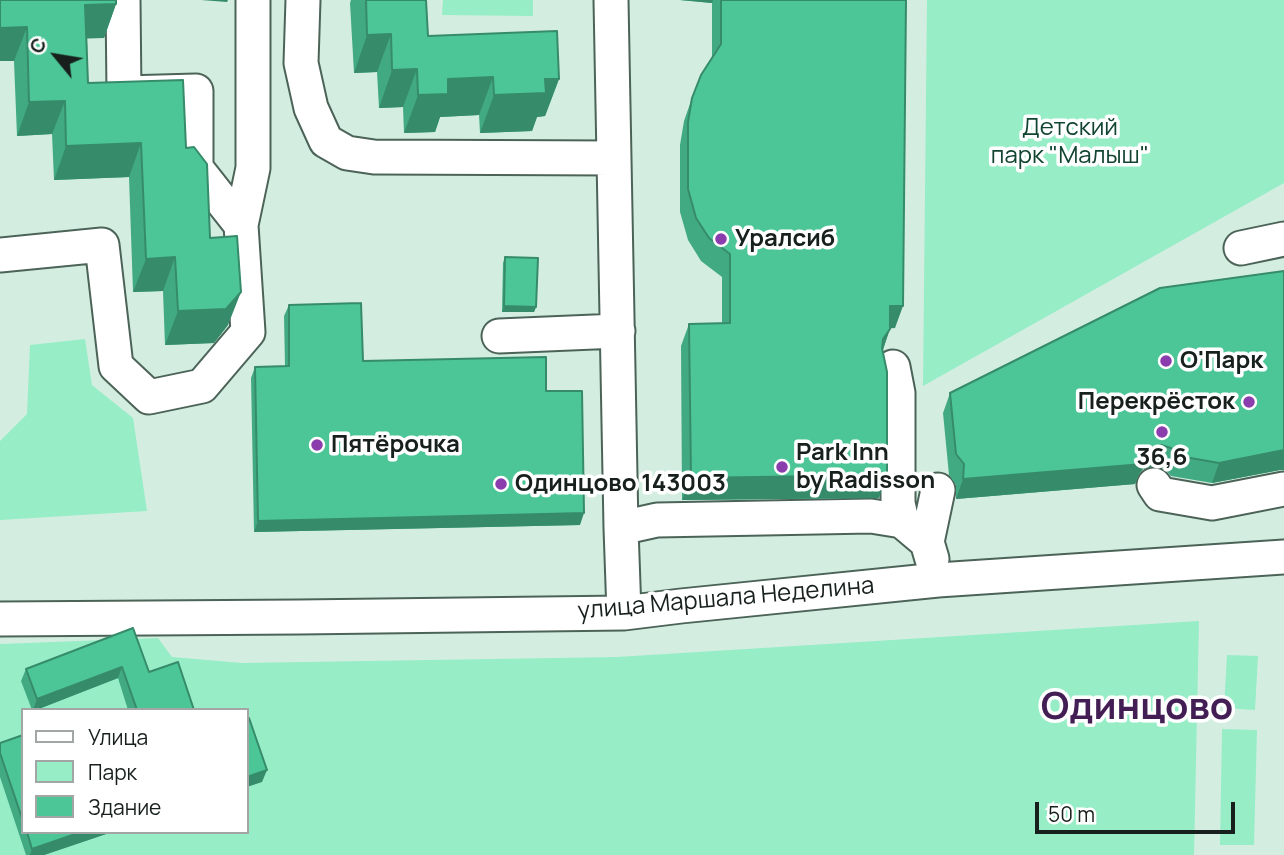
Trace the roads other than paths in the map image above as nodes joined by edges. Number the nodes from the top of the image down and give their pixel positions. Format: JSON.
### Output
{"nodes":[{"id":1,"x":123,"y":0,"type":"edge"},
{"id":2,"x":253,"y":0,"type":"edge"},
{"id":3,"x":303,"y":0,"type":"edge"},
{"id":4,"x":611,"y":0,"type":"edge"},
{"id":5,"x":614,"y":158,"type":"junction"},
{"id":6,"x":240,"y":225,"type":"junction"},
{"id":7,"x":1284,"y":239,"type":"edge"},
{"id":8,"x":1241,"y":248,"type":"dead end"},
{"id":9,"x":0,"y":255,"type":"edge"},
{"id":10,"x":618,"y":331,"type":"junction"},
{"id":11,"x":499,"y":336,"type":"dead end"},
{"id":12,"x":893,"y":367,"type":"dead end"},
{"id":13,"x":1154,"y":485,"type":"dead end"},
{"id":14,"x":1284,"y":489,"type":"edge"},
{"id":15,"x":938,"y":490,"type":"dead end"},
{"id":16,"x":902,"y":521,"type":"junction"},
{"id":17,"x":621,"y":528,"type":"junction"},
{"id":18,"x":928,"y":542,"type":"junction"},
{"id":19,"x":1284,"y":557,"type":"edge"},
{"id":20,"x":938,"y":580,"type":"junction"},
{"id":21,"x":624,"y":613,"type":"junction"},
{"id":22,"x":0,"y":618,"type":"edge"}],
"edges":[{"from":1,"to":6,"type":"street"},
{"from":2,"to":6,"type":"street"},
{"from":3,"to":5,"type":"street"},
{"from":4,"to":5,"type":"street"},
{"from":5,"to":10,"type":"street"},
{"from":6,"to":9,"type":"street"},
{"from":7,"to":8,"type":"street"},
{"from":10,"to":11,"type":"street"},
{"from":10,"to":17,"type":"street"},
{"from":12,"to":16,"type":"street"},
{"from":13,"to":14,"type":"street"},
{"from":15,"to":18,"type":"street"},
{"from":16,"to":17,"type":"street"},
{"from":16,"to":18,"type":"street"},
{"from":17,"to":21,"type":"street"},
{"from":18,"to":20,"type":"street"},
{"from":19,"to":20,"type":"street","name":"улица Маршала Неделина"},
{"from":20,"to":21,"type":"street","name":"улица Маршала Неделина"},
{"from":21,"to":22,"type":"street","name":"улица Маршала Неделина"}]}
